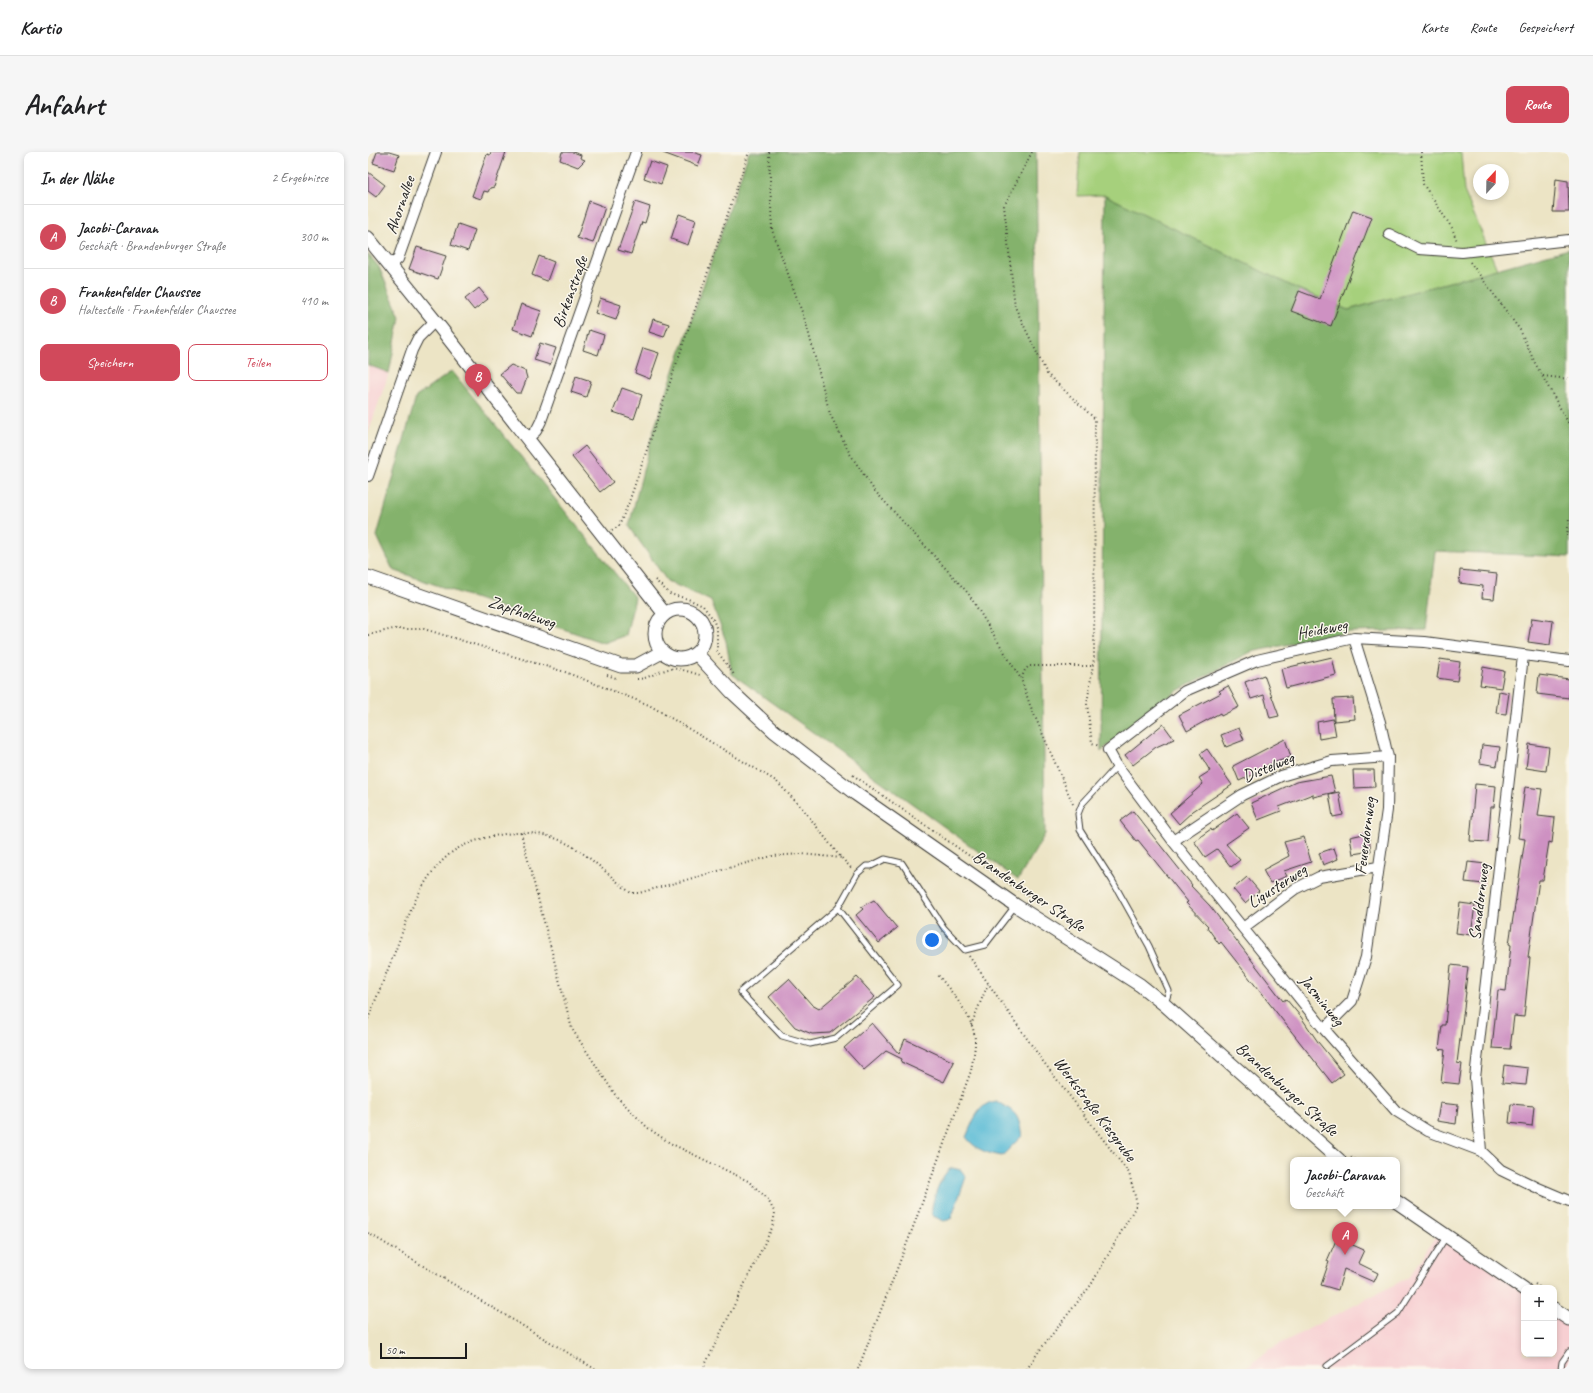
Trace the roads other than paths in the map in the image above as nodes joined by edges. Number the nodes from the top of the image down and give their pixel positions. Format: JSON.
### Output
{"nodes":[{"id":1,"x":436,"y":152,"type":"edge"},
{"id":2,"x":636,"y":152,"type":"edge"},
{"id":3,"x":1389,"y":234,"type":"dead end"},
{"id":4,"x":368,"y":238,"type":"edge"},
{"id":5,"x":1569,"y":240,"type":"edge"},
{"id":6,"x":391,"y":265,"type":"junction"},
{"id":7,"x":435,"y":320,"type":"junction"},
{"id":8,"x":527,"y":439,"type":"junction"},
{"id":9,"x":368,"y":476,"type":"edge"},
{"id":10,"x":368,"y":577,"type":"edge"},
{"id":11,"x":664,"y":614,"type":"junction"},
{"id":12,"x":1354,"y":638,"type":"junction"},
{"id":13,"x":662,"y":652,"type":"junction"},
{"id":14,"x":697,"y":654,"type":"junction"},
{"id":15,"x":1523,"y":656,"type":"junction"},
{"id":16,"x":1569,"y":662,"type":"edge"},
{"id":17,"x":1108,"y":750,"type":"joint"},
{"id":18,"x":1388,"y":757,"type":"junction"},
{"id":19,"x":1117,"y":766,"type":"junction"},
{"id":20,"x":1172,"y":841,"type":"junction"},
{"id":21,"x":1378,"y":867,"type":"junction"},
{"id":22,"x":1015,"y":905,"type":"junction"},
{"id":23,"x":838,"y":908,"type":"junction"},
{"id":24,"x":1243,"y":928,"type":"junction"},
{"id":25,"x":1165,"y":1005,"type":"junction"},
{"id":26,"x":1324,"y":1029,"type":"junction"},
{"id":27,"x":1481,"y":1151,"type":"junction"},
{"id":28,"x":1336,"y":1157,"type":"edge"},
{"id":29,"x":1569,"y":1201,"type":"edge"},
{"id":30,"x":1400,"y":1204,"type":"edge"},
{"id":31,"x":1446,"y":1237,"type":"junction"},
{"id":32,"x":1521,"y":1287,"type":"edge"},
{"id":33,"x":1557,"y":1311,"type":"edge"},
{"id":34,"x":1569,"y":1319,"type":"edge"},
{"id":35,"x":1569,"y":1352,"type":"edge"},
{"id":36,"x":1327,"y":1366,"type":"dead end"},
{"id":37,"x":1561,"y":1369,"type":"edge"}],
"edges":[{"from":1,"to":6,"type":"street","name":"Ahornallee"},
{"from":2,"to":8,"type":"street","name":"Birkenstraße"},
{"from":3,"to":5,"type":"street"},
{"from":4,"to":6,"type":"street"},
{"from":6,"to":7,"type":"street"},
{"from":7,"to":8,"type":"street"},
{"from":7,"to":9,"type":"street"},
{"from":8,"to":11,"type":"street"},
{"from":10,"to":13,"type":"street","name":"Zapfholzweg"},
{"from":11,"to":13,"type":"street"},
{"from":11,"to":14,"type":"street"},
{"from":12,"to":15,"type":"street","name":"Heideweg"},
{"from":12,"to":17,"type":"street","name":"Heideweg"},
{"from":12,"to":18,"type":"street","name":"Feuerdornweg"},
{"from":13,"to":14,"type":"street"},
{"from":14,"to":22,"type":"street","name":"Brandenburger Straße"},
{"from":15,"to":16,"type":"street","name":"Heideweg"},
{"from":15,"to":27,"type":"street","name":"Sanddornweg"},
{"from":17,"to":19,"type":"street","name":"Jasminweg"},
{"from":18,"to":20,"type":"street","name":"Distelweg"},
{"from":18,"to":21,"type":"street","name":"Feuerdornweg"},
{"from":19,"to":20,"type":"street","name":"Jasminweg"},
{"from":19,"to":25,"type":"lane"},
{"from":20,"to":24,"type":"street","name":"Jasminweg"},
{"from":21,"to":24,"type":"street","name":"Ligusterweg"},
{"from":21,"to":26,"type":"street","name":"Feuerdornweg"},
{"from":22,"to":23,"type":"lane"},
{"from":22,"to":25,"type":"street","name":"Brandenburger Straße"},
{"from":23,"to":23,"type":"lane"},
{"from":24,"to":26,"type":"street","name":"Jasminweg"},
{"from":25,"to":28,"type":"street","name":"Brandenburger Straße"},
{"from":26,"to":27,"type":"street","name":"Jasminweg"},
{"from":27,"to":29,"type":"street","name":"Jasminweg"},
{"from":30,"to":31,"type":"street"},
{"from":31,"to":32,"type":"street"},
{"from":31,"to":36,"type":"lane"},
{"from":33,"to":34,"type":"street"},
{"from":35,"to":37,"type":"lane"}]}
